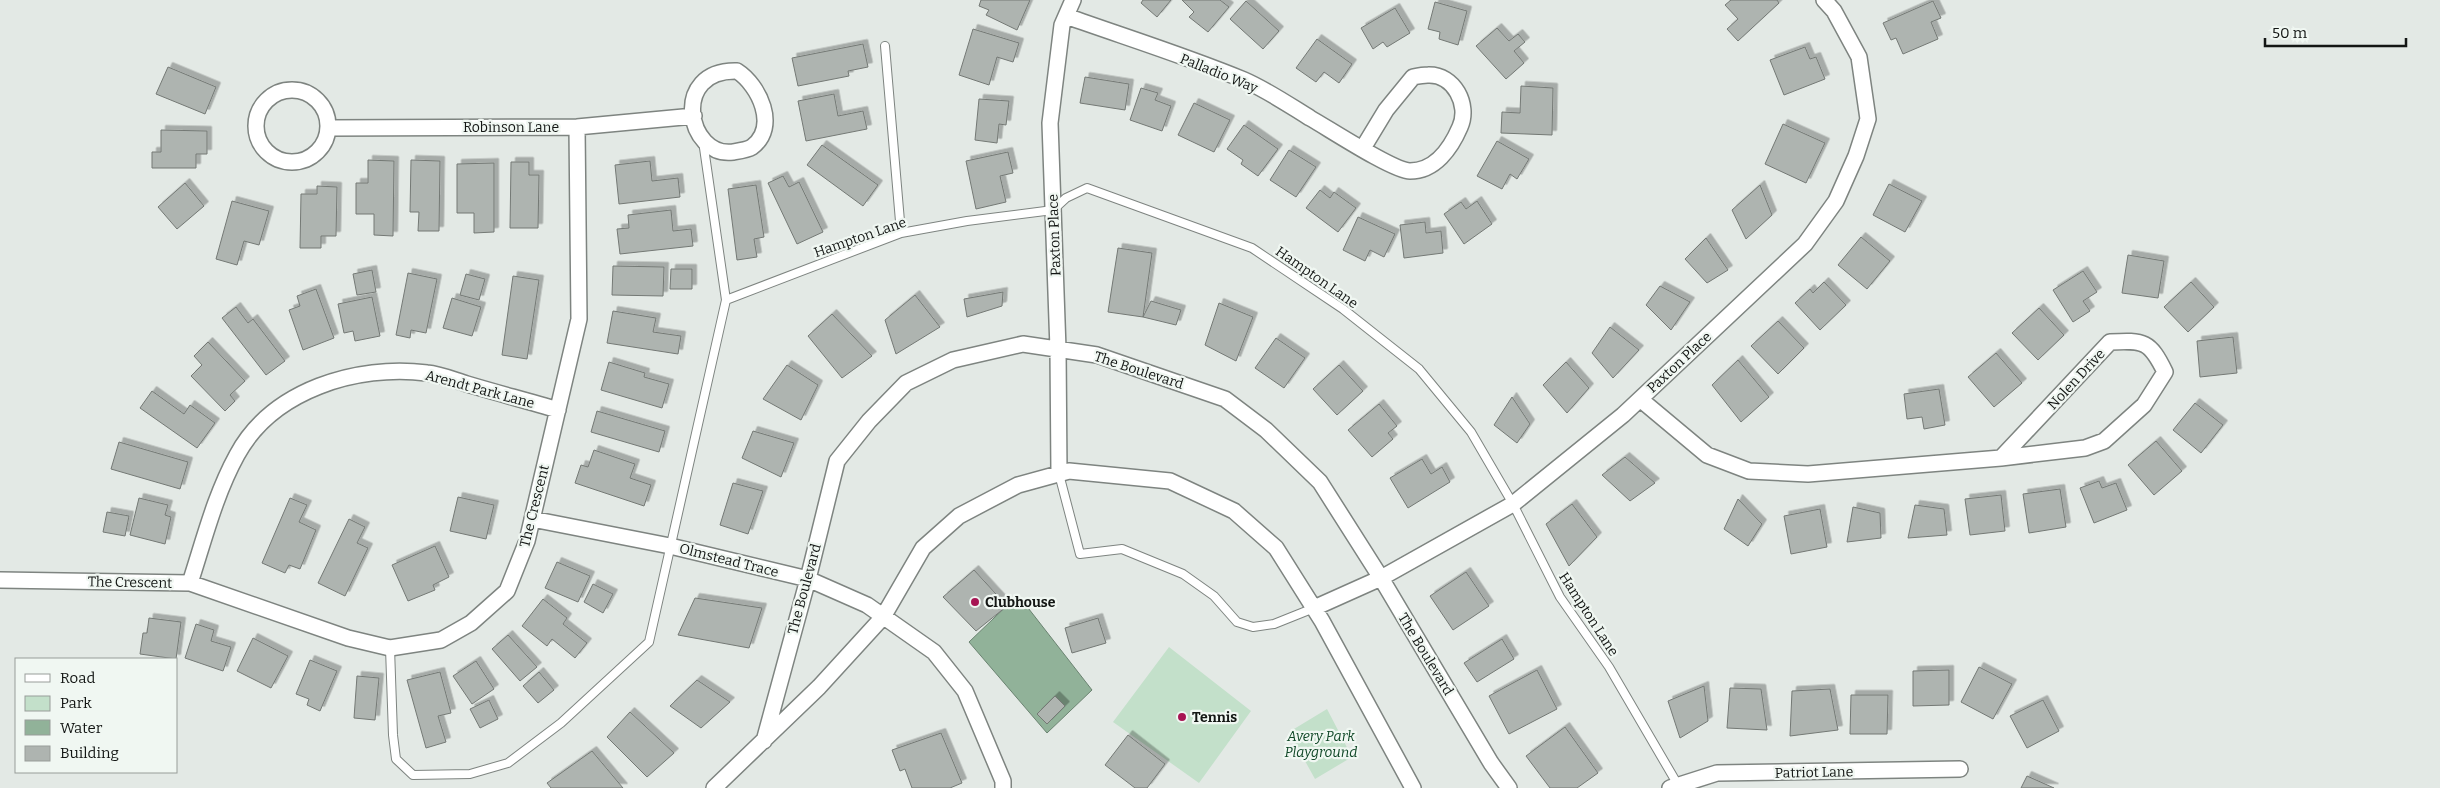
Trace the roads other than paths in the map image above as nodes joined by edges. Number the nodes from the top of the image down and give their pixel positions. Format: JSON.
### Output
{"nodes":[{"id":1,"x":1073,"y":0,"type":"edge"},
{"id":2,"x":1824,"y":0,"type":"edge"},
{"id":3,"x":1066,"y":16,"type":"junction"},
{"id":4,"x":886,"y":46,"type":"dead end"},
{"id":5,"x":694,"y":116,"type":"junction"},
{"id":6,"x":577,"y":127,"type":"junction"},
{"id":7,"x":328,"y":128,"type":"junction"},
{"id":8,"x":703,"y":141,"type":"junction"},
{"id":9,"x":1363,"y":148,"type":"junction"},
{"id":10,"x":1053,"y":210,"type":"junction"},
{"id":11,"x":901,"y":233,"type":"junction"},
{"id":12,"x":726,"y":300,"type":"junction"},
{"id":13,"x":1058,"y":349,"type":"junction"},
{"id":14,"x":1640,"y":399,"type":"junction"},
{"id":15,"x":558,"y":410,"type":"junction"},
{"id":16,"x":2001,"y":458,"type":"junction"},
{"id":17,"x":1059,"y":474,"type":"junction"},
{"id":18,"x":1513,"y":504,"type":"junction"},
{"id":19,"x":532,"y":520,"type":"junction"},
{"id":20,"x":670,"y":546,"type":"junction"},
{"id":21,"x":1381,"y":578,"type":"junction"},
{"id":22,"x":808,"y":579,"type":"junction"},
{"id":23,"x":0,"y":580,"type":"edge"},
{"id":24,"x":190,"y":583,"type":"junction"},
{"id":25,"x":1314,"y":608,"type":"junction"},
{"id":26,"x":883,"y":617,"type":"junction"},
{"id":27,"x":390,"y":648,"type":"junction"},
{"id":28,"x":764,"y":741,"type":"junction"},
{"id":29,"x":1960,"y":770,"type":"dead end"},
{"id":30,"x":1674,"y":787,"type":"edge"},
{"id":31,"x":714,"y":788,"type":"edge"},
{"id":32,"x":1003,"y":788,"type":"edge"},
{"id":33,"x":1412,"y":788,"type":"edge"},
{"id":34,"x":1508,"y":788,"type":"edge"}],
"edges":[{"from":1,"to":3,"type":"street","name":"Paxton Place"},
{"from":2,"to":14,"type":"street","name":"Paxton Place"},
{"from":3,"to":9,"type":"street","name":"Palladio Way"},
{"from":3,"to":10,"type":"street","name":"Paxton Place"},
{"from":4,"to":11,"type":"lane"},
{"from":5,"to":6,"type":"street","name":"Robinson Lane"},
{"from":5,"to":8,"type":"street"},
{"from":5,"to":8,"type":"street"},
{"from":6,"to":7,"type":"street","name":"Robinson Lane"},
{"from":6,"to":15,"type":"street","name":"The Crescent"},
{"from":7,"to":7,"type":"street"},
{"from":8,"to":12,"type":"lane"},
{"from":9,"to":9,"type":"street","name":"Palladio Way"},
{"from":10,"to":11,"type":"lane","name":"Hampton Lane"},
{"from":10,"to":13,"type":"street","name":"Paxton Place"},
{"from":10,"to":18,"type":"lane","name":"Hampton Lane"},
{"from":11,"to":12,"type":"lane","name":"Hampton Lane"},
{"from":12,"to":20,"type":"lane"},
{"from":13,"to":17,"type":"street","name":"Paxton Place"},
{"from":13,"to":21,"type":"street","name":"The Boulevard"},
{"from":13,"to":22,"type":"street","name":"The Boulevard"},
{"from":14,"to":16,"type":"street","name":"Nolen Drive"},
{"from":14,"to":18,"type":"street","name":"Paxton Place"},
{"from":15,"to":19,"type":"street","name":"The Crescent"},
{"from":15,"to":24,"type":"street","name":"Arendt Park Lane"},
{"from":16,"to":16,"type":"street","name":"Nolen Drive"},
{"from":17,"to":25,"type":"street"},
{"from":17,"to":25,"type":"lane"},
{"from":17,"to":26,"type":"street"},
{"from":18,"to":21,"type":"street","name":"Paxton Place"},
{"from":18,"to":30,"type":"lane","name":"Hampton Lane"},
{"from":19,"to":20,"type":"street","name":"Olmstead Trace"},
{"from":19,"to":27,"type":"street","name":"The Crescent"},
{"from":20,"to":22,"type":"street","name":"Olmstead Trace"},
{"from":20,"to":27,"type":"lane"},
{"from":21,"to":25,"type":"street","name":"Paxton Place"},
{"from":21,"to":34,"type":"street","name":"The Boulevard"},
{"from":22,"to":26,"type":"street","name":"Olmstead Trace"},
{"from":22,"to":28,"type":"street","name":"The Boulevard"},
{"from":23,"to":24,"type":"street","name":"The Crescent"},
{"from":24,"to":27,"type":"street","name":"The Crescent"},
{"from":25,"to":33,"type":"street"},
{"from":26,"to":28,"type":"street"},
{"from":26,"to":32,"type":"street","name":"Olmstead Trace"},
{"from":28,"to":31,"type":"street"},
{"from":29,"to":30,"type":"street","name":"Patriot Lane"}]}
